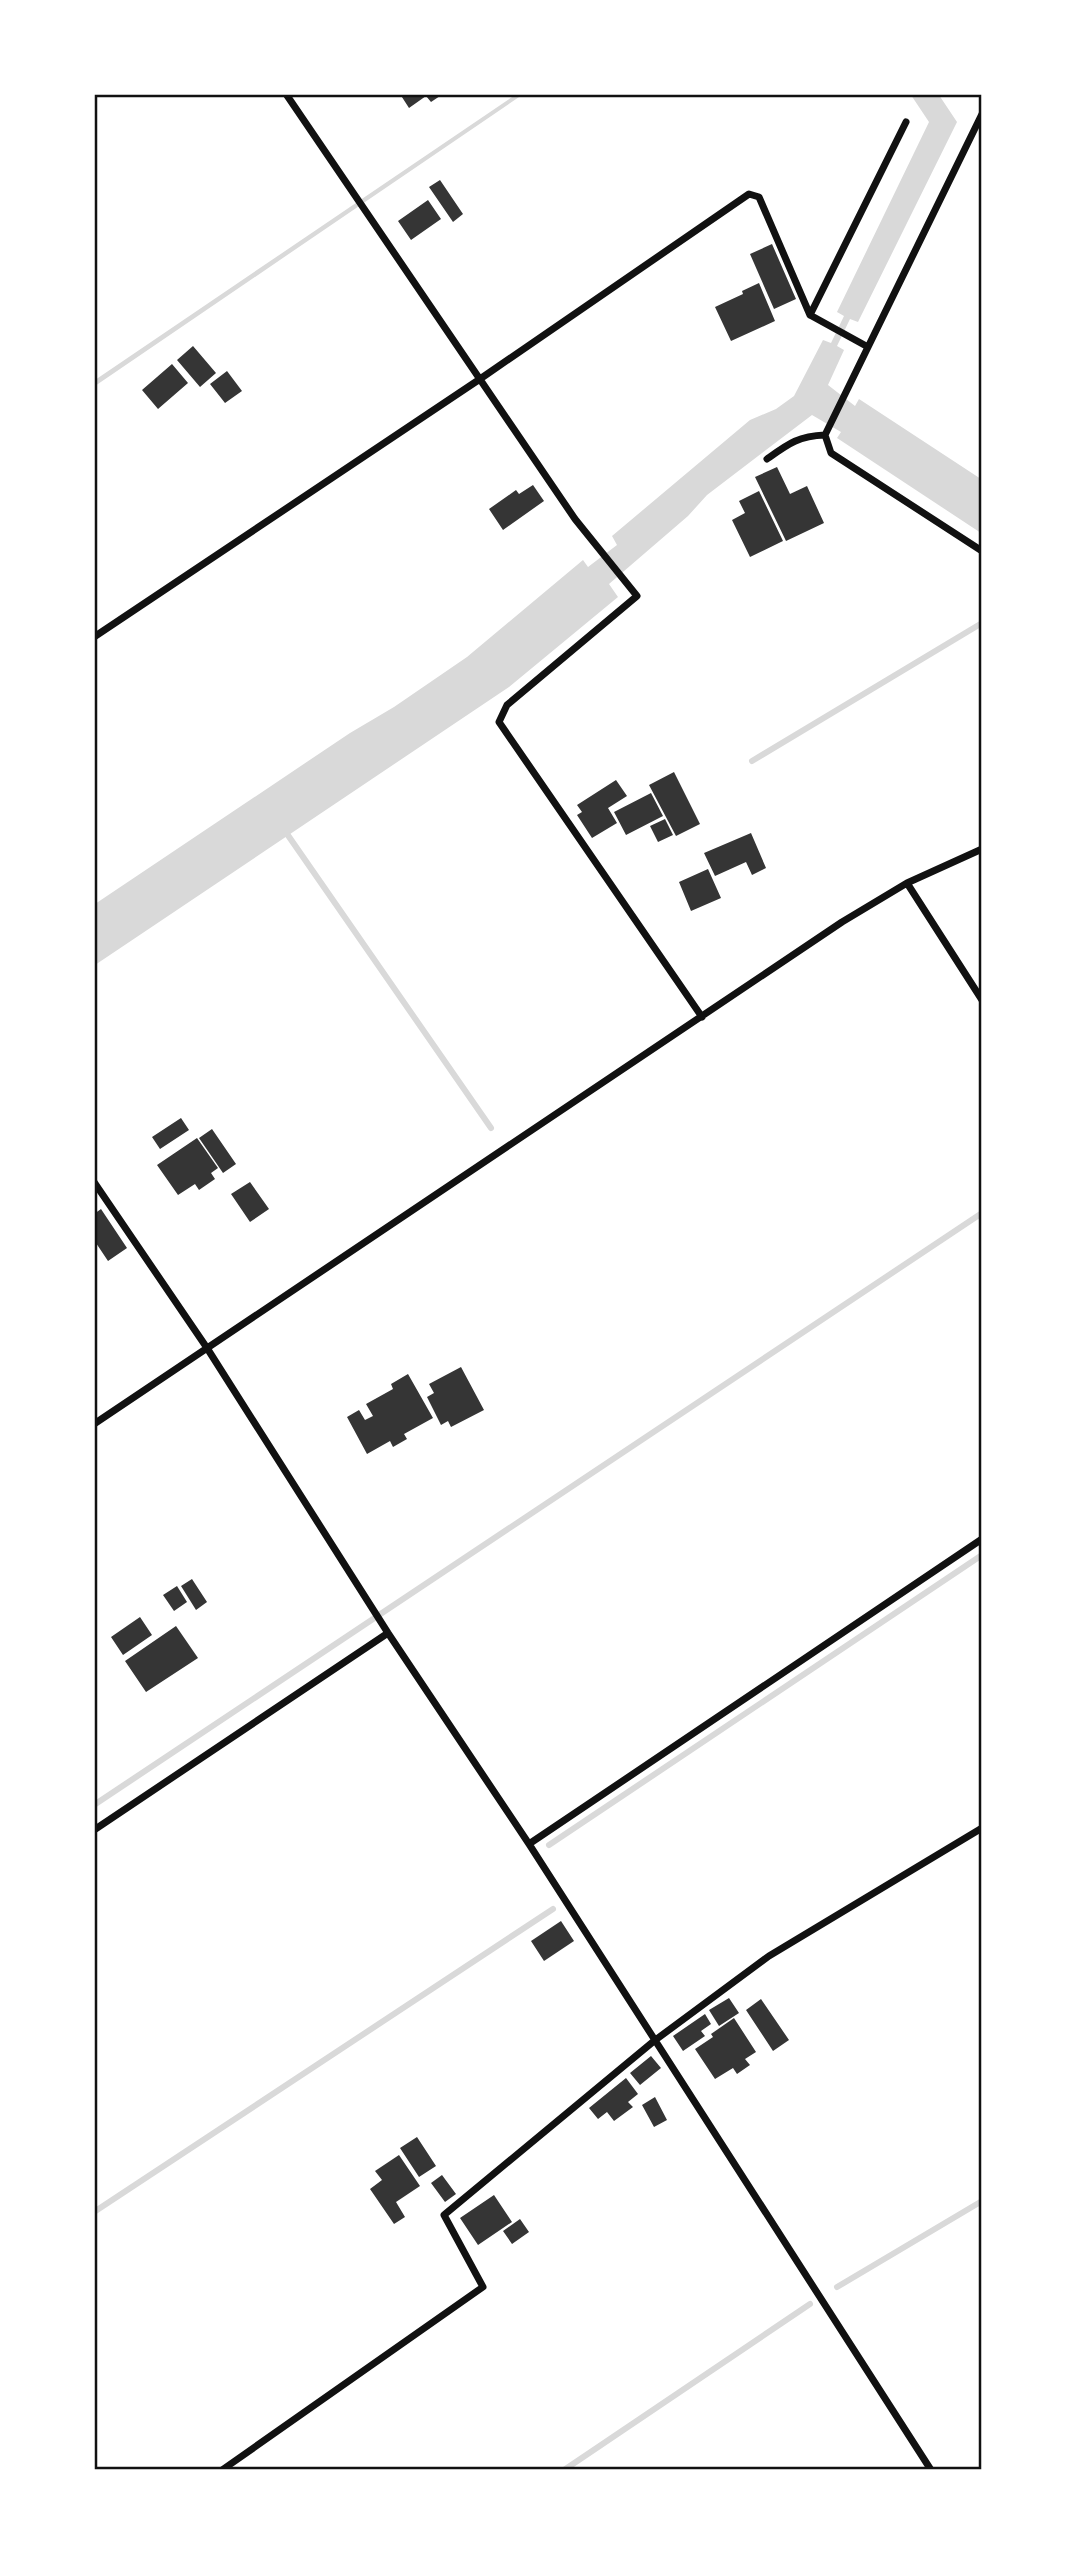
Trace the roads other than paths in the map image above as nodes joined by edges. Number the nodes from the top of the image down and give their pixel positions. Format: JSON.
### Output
{"nodes":[{"id":1,"x":286,"y":94,"type":"edge"},
{"id":2,"x":982,"y":114,"type":"edge"},
{"id":3,"x":906,"y":122,"type":"dead end"},
{"id":4,"x":810,"y":315,"type":"junction"},
{"id":5,"x":867,"y":347,"type":"junction"},
{"id":6,"x":480,"y":379,"type":"junction"},
{"id":7,"x":826,"y":432,"type":"junction"},
{"id":8,"x":766,"y":459,"type":"dead end"},
{"id":9,"x":982,"y":551,"type":"edge"},
{"id":10,"x":94,"y":637,"type":"edge"},
{"id":11,"x":982,"y":849,"type":"edge"},
{"id":12,"x":906,"y":883,"type":"junction"},
{"id":13,"x":982,"y":1000,"type":"edge"},
{"id":14,"x":702,"y":1017,"type":"junction"},
{"id":15,"x":94,"y":1182,"type":"edge"},
{"id":16,"x":206,"y":1348,"type":"junction"},
{"id":17,"x":94,"y":1424,"type":"edge"},
{"id":18,"x":982,"y":1539,"type":"edge"},
{"id":19,"x":388,"y":1633,"type":"junction"},
{"id":20,"x":982,"y":1828,"type":"edge"},
{"id":21,"x":94,"y":1830,"type":"edge"},
{"id":22,"x":528,"y":1844,"type":"junction"},
{"id":23,"x":654,"y":2041,"type":"junction"},
{"id":24,"x":222,"y":2469,"type":"edge"},
{"id":25,"x":931,"y":2469,"type":"edge"}],
"edges":[{"from":1,"to":6,"type":"street"},
{"from":2,"to":5,"type":"street"},
{"from":3,"to":4,"type":"street"},
{"from":4,"to":5,"type":"street"},
{"from":4,"to":6,"type":"street"},
{"from":5,"to":7,"type":"street"},
{"from":6,"to":10,"type":"street"},
{"from":6,"to":14,"type":"street"},
{"from":7,"to":8,"type":"street"},
{"from":7,"to":9,"type":"street"},
{"from":11,"to":12,"type":"street"},
{"from":12,"to":13,"type":"street"},
{"from":12,"to":14,"type":"street"},
{"from":14,"to":16,"type":"street"},
{"from":15,"to":16,"type":"street"},
{"from":16,"to":17,"type":"street"},
{"from":16,"to":19,"type":"street"},
{"from":18,"to":22,"type":"street"},
{"from":19,"to":21,"type":"street"},
{"from":19,"to":22,"type":"street"},
{"from":20,"to":23,"type":"street"},
{"from":22,"to":23,"type":"street"},
{"from":23,"to":24,"type":"street"},
{"from":23,"to":25,"type":"street"}]}
